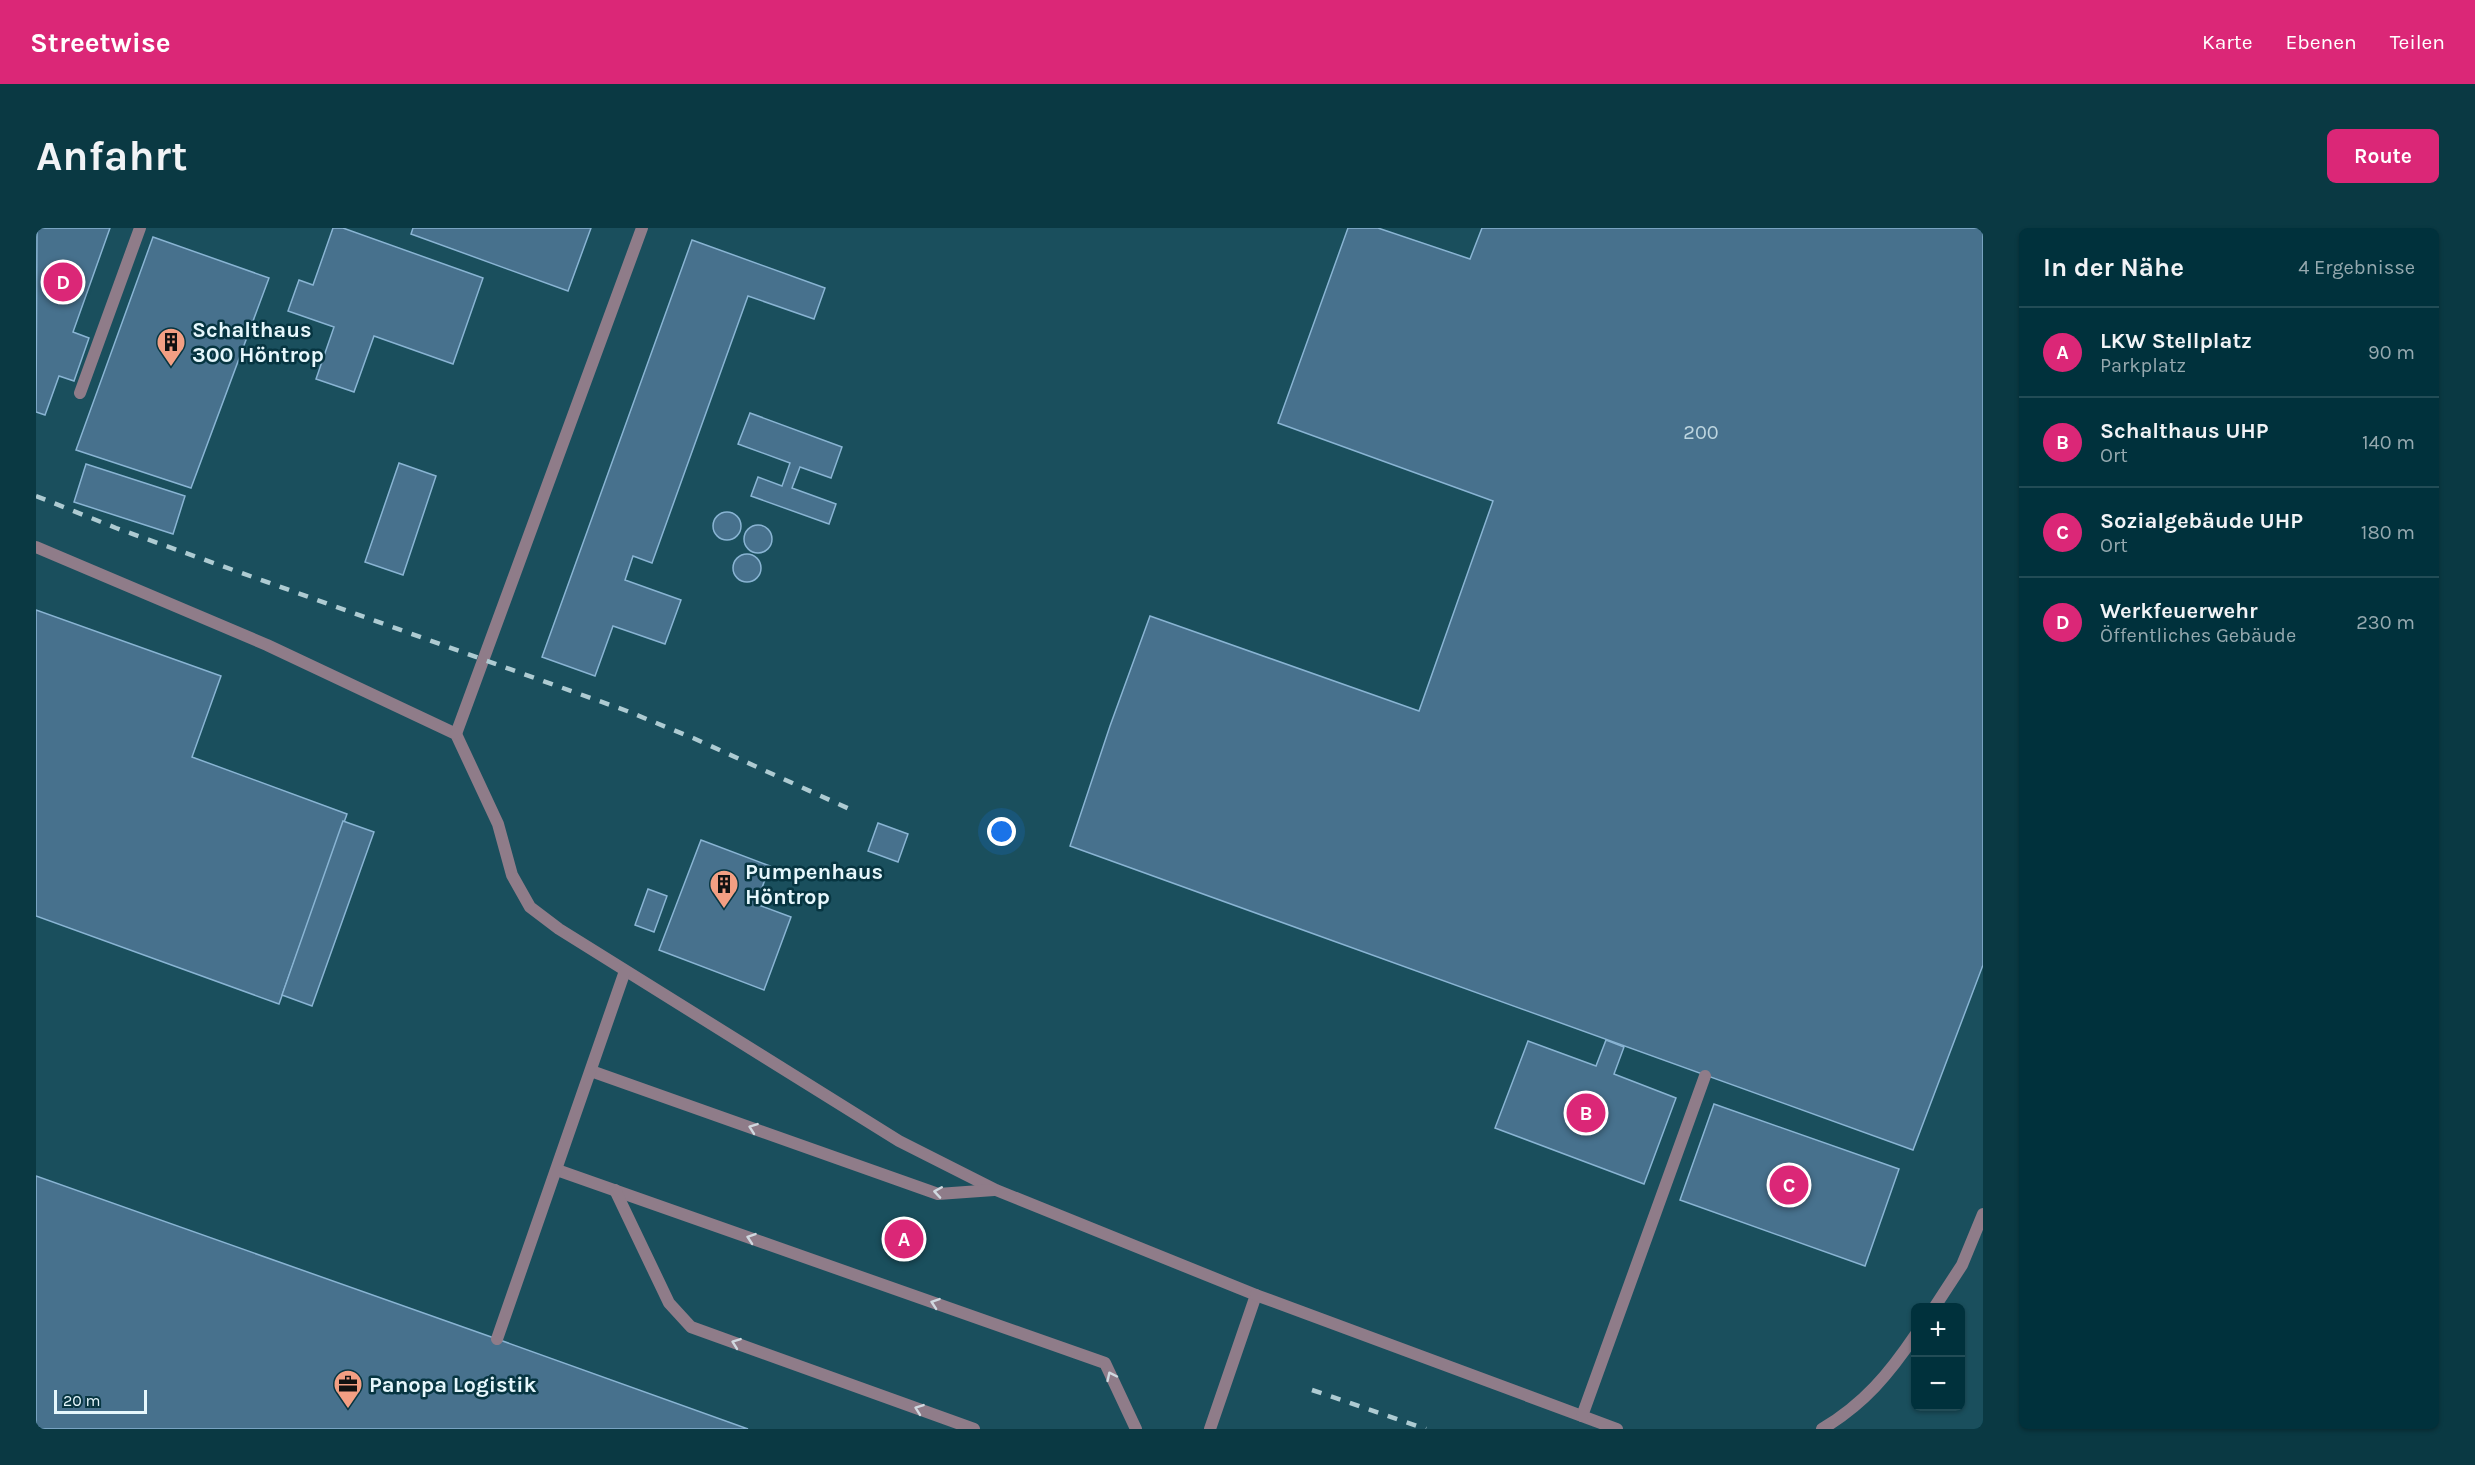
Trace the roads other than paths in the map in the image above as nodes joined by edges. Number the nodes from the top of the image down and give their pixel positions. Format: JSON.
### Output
{"nodes":[{"id":1,"x":140,"y":228,"type":"edge"},
{"id":2,"x":642,"y":228,"type":"edge"},
{"id":3,"x":80,"y":393,"type":"dead end"},
{"id":4,"x":36,"y":547,"type":"edge"},
{"id":5,"x":456,"y":734,"type":"junction"},
{"id":6,"x":625,"y":971,"type":"junction"},
{"id":7,"x":591,"y":1071,"type":"junction"},
{"id":8,"x":1705,"y":1076,"type":"dead end"},
{"id":9,"x":557,"y":1170,"type":"junction"},
{"id":10,"x":615,"y":1190,"type":"junction"},
{"id":11,"x":996,"y":1190,"type":"junction"},
{"id":12,"x":1983,"y":1214,"type":"edge"},
{"id":13,"x":1256,"y":1295,"type":"junction"},
{"id":14,"x":1937,"y":1303,"type":"edge"},
{"id":15,"x":497,"y":1339,"type":"dead end"},
{"id":16,"x":1911,"y":1341,"type":"edge"},
{"id":17,"x":1582,"y":1416,"type":"junction"},
{"id":18,"x":974,"y":1429,"type":"edge"},
{"id":19,"x":1136,"y":1429,"type":"edge"},
{"id":20,"x":1210,"y":1429,"type":"edge"},
{"id":21,"x":1617,"y":1429,"type":"edge"},
{"id":22,"x":1822,"y":1429,"type":"edge"}],
"edges":[{"from":1,"to":3,"type":"lane"},
{"from":2,"to":5,"type":"lane"},
{"from":4,"to":5,"type":"lane"},
{"from":5,"to":6,"type":"lane"},
{"from":6,"to":7,"type":"lane"},
{"from":6,"to":11,"type":"lane"},
{"from":7,"to":9,"type":"lane"},
{"from":11,"to":7,"type":"lane","one_way":true},
{"from":8,"to":17,"type":"lane"},
{"from":9,"to":10,"type":"lane"},
{"from":9,"to":15,"type":"lane"},
{"from":18,"to":10,"type":"lane","one_way":true},
{"from":19,"to":10,"type":"lane","one_way":true},
{"from":11,"to":13,"type":"lane"},
{"from":12,"to":14,"type":"lane"},
{"from":13,"to":17,"type":"lane"},
{"from":13,"to":20,"type":"lane"},
{"from":16,"to":22,"type":"lane"},
{"from":17,"to":21,"type":"lane"}]}
